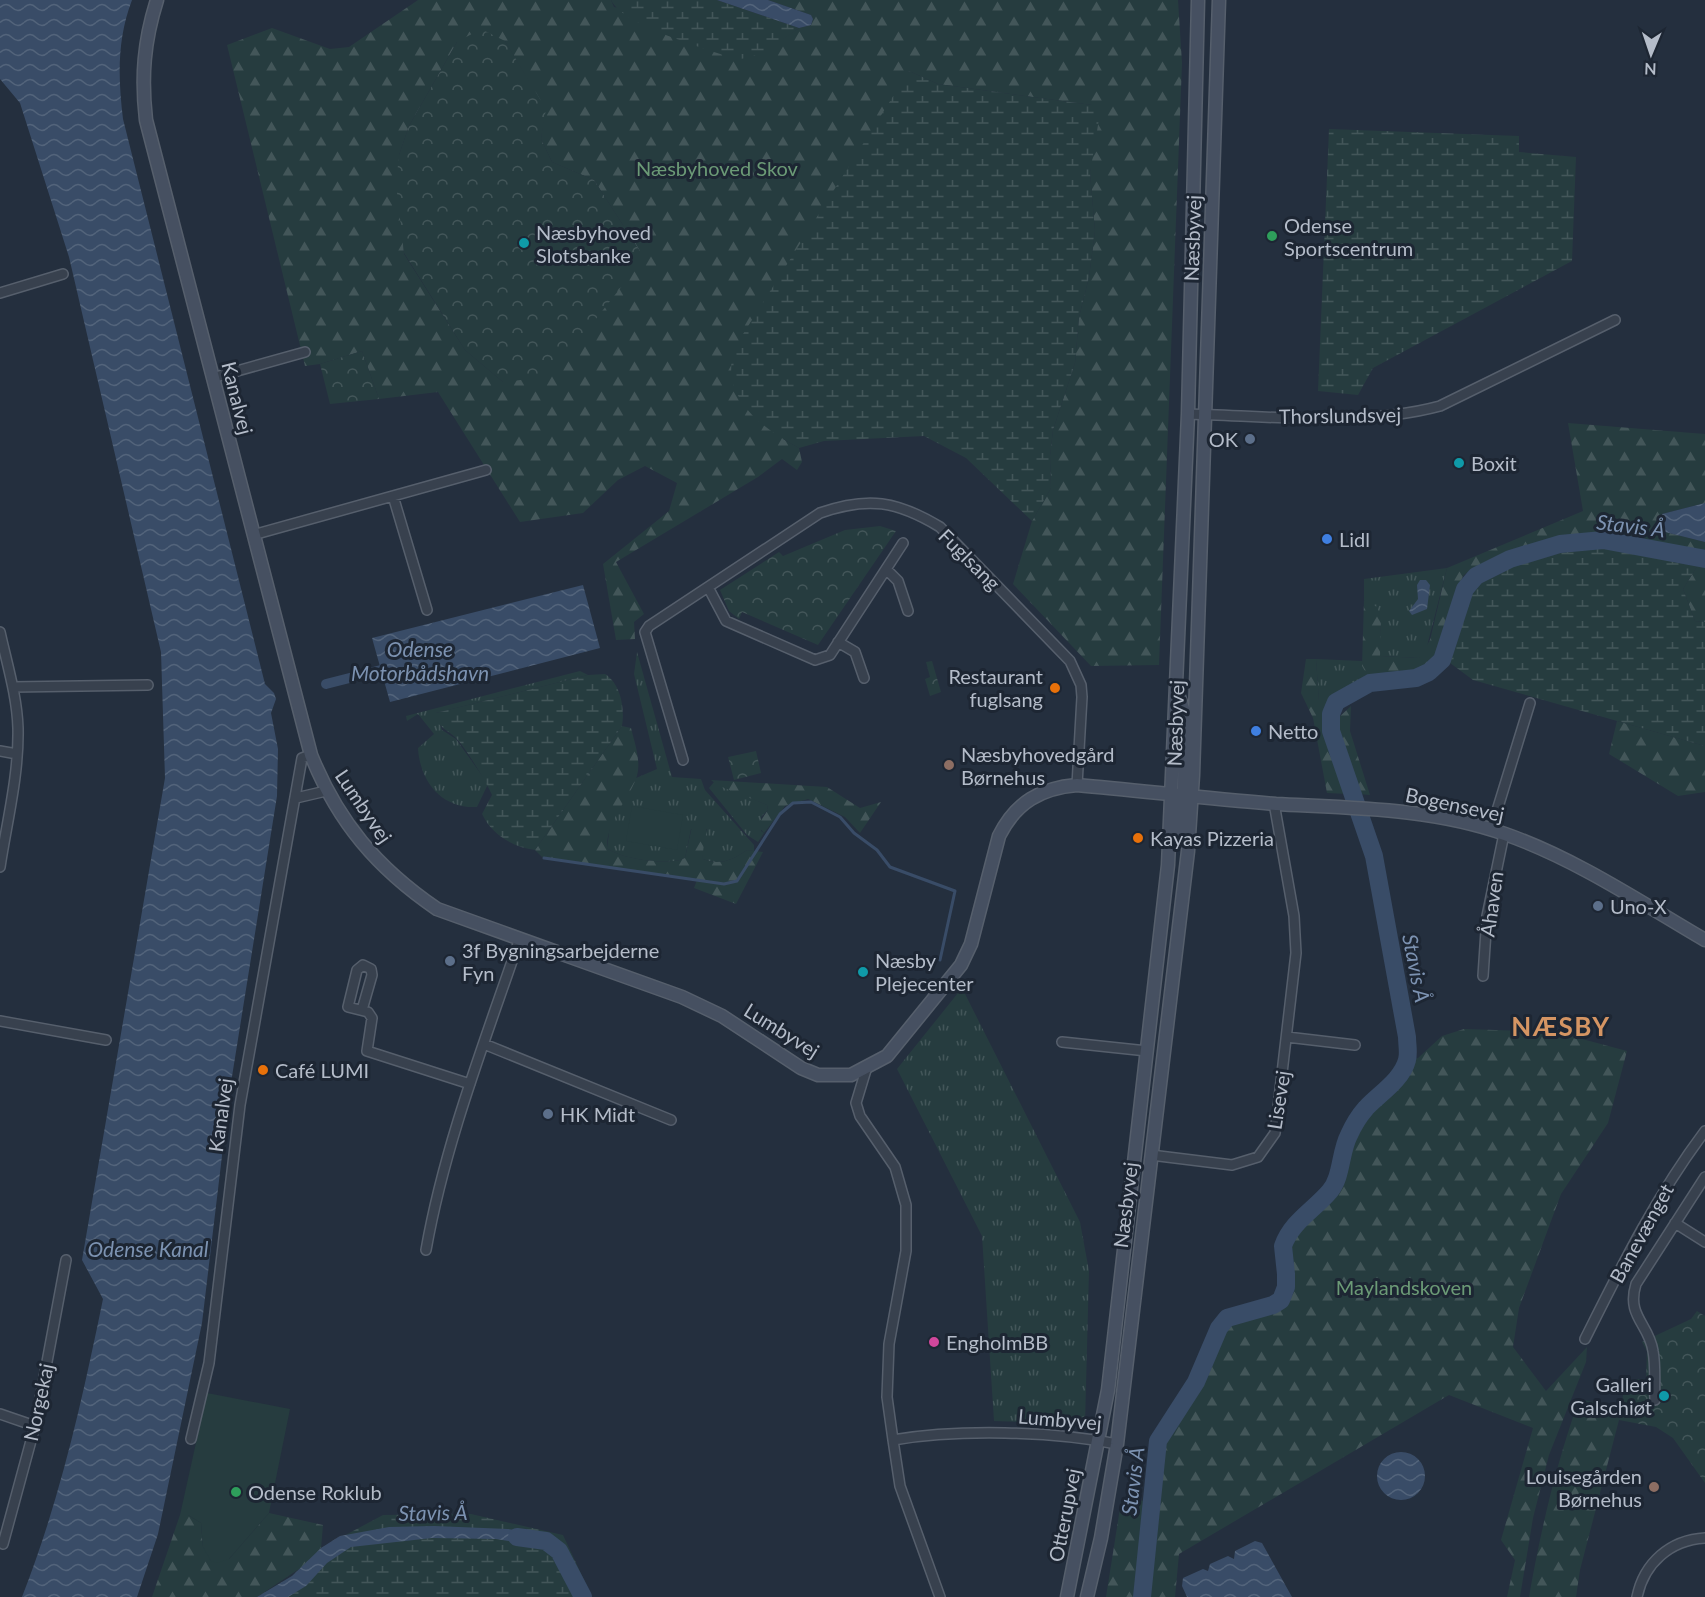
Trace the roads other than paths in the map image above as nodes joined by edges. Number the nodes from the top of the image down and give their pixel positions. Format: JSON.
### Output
{"nodes":[{"id":1,"x":157,"y":0,"type":"edge"},
{"id":2,"x":1198,"y":0,"type":"edge"},
{"id":3,"x":1210,"y":0,"type":"edge"},
{"id":4,"x":1219,"y":0,"type":"edge"},
{"id":5,"x":1217,"y":60,"type":"junction"},
{"id":6,"x":63,"y":274,"type":"dead end"},
{"id":7,"x":0,"y":293,"type":"edge"},
{"id":8,"x":1615,"y":320,"type":"dead end"},
{"id":9,"x":305,"y":352,"type":"dead end"},
{"id":10,"x":212,"y":378,"type":"junction"},
{"id":11,"x":1188,"y":414,"type":"junction"},
{"id":12,"x":1206,"y":415,"type":"junction"},
{"id":13,"x":486,"y":470,"type":"dead end"},
{"id":14,"x":393,"y":496,"type":"junction"},
{"id":15,"x":253,"y":535,"type":"junction"},
{"id":16,"x":903,"y":543,"type":"dead end"},
{"id":17,"x":886,"y":569,"type":"junction"},
{"id":18,"x":708,"y":587,"type":"junction"},
{"id":19,"x":427,"y":610,"type":"dead end"},
{"id":20,"x":908,"y":611,"type":"dead end"},
{"id":21,"x":0,"y":632,"type":"edge"},
{"id":22,"x":838,"y":642,"type":"junction"},
{"id":23,"x":864,"y":678,"type":"dead end"},
{"id":24,"x":148,"y":685,"type":"dead end"},
{"id":25,"x":13,"y":687,"type":"junction"},
{"id":26,"x":1176,"y":689,"type":"junction"},
{"id":27,"x":1530,"y":703,"type":"dead end"},
{"id":28,"x":0,"y":751,"type":"edge"},
{"id":29,"x":17,"y":754,"type":"junction"},
{"id":30,"x":311,"y":755,"type":"junction"},
{"id":31,"x":683,"y":760,"type":"dead end"},
{"id":32,"x":1077,"y":784,"type":"junction"},
{"id":33,"x":326,"y":791,"type":"junction"},
{"id":34,"x":1172,"y":794,"type":"junction"},
{"id":35,"x":1192,"y":797,"type":"junction"},
{"id":36,"x":296,"y":798,"type":"junction"},
{"id":37,"x":1274,"y":803,"type":"junction"},
{"id":38,"x":1491,"y":830,"type":"junction"},
{"id":39,"x":1504,"y":834,"type":"junction"},
{"id":40,"x":0,"y":867,"type":"edge"},
{"id":41,"x":1183,"y":887,"type":"junction"},
{"id":42,"x":519,"y":938,"type":"junction"},
{"id":43,"x":1705,"y":940,"type":"edge"},
{"id":44,"x":1483,"y":976,"type":"dead end"},
{"id":45,"x":362,"y":1011,"type":"junction"},
{"id":46,"x":0,"y":1021,"type":"edge"},
{"id":47,"x":1287,"y":1037,"type":"junction"},
{"id":48,"x":106,"y":1041,"type":"dead end"},
{"id":49,"x":1062,"y":1042,"type":"dead end"},
{"id":50,"x":484,"y":1044,"type":"junction"},
{"id":51,"x":1355,"y":1045,"type":"dead end"},
{"id":52,"x":1147,"y":1051,"type":"junction"},
{"id":53,"x":866,"y":1070,"type":"junction"},
{"id":54,"x":470,"y":1084,"type":"junction"},
{"id":55,"x":671,"y":1120,"type":"dead end"},
{"id":56,"x":1705,"y":1131,"type":"edge"},
{"id":57,"x":1150,"y":1155,"type":"junction"},
{"id":58,"x":1705,"y":1177,"type":"edge"},
{"id":59,"x":1675,"y":1222,"type":"junction"},
{"id":60,"x":1705,"y":1242,"type":"edge"},
{"id":61,"x":426,"y":1250,"type":"dead end"},
{"id":62,"x":66,"y":1260,"type":"dead end"},
{"id":63,"x":1585,"y":1339,"type":"dead end"},
{"id":64,"x":1655,"y":1400,"type":"dead end"},
{"id":65,"x":0,"y":1414,"type":"edge"},
{"id":66,"x":35,"y":1426,"type":"junction"},
{"id":67,"x":191,"y":1438,"type":"dead end"},
{"id":68,"x":893,"y":1440,"type":"junction"},
{"id":69,"x":1099,"y":1440,"type":"junction"},
{"id":70,"x":1117,"y":1444,"type":"junction"},
{"id":71,"x":1705,"y":1538,"type":"edge"},
{"id":72,"x":3,"y":1544,"type":"dead end"},
{"id":73,"x":940,"y":1597,"type":"edge"},
{"id":74,"x":1067,"y":1597,"type":"edge"},
{"id":75,"x":1087,"y":1597,"type":"edge"},
{"id":76,"x":1637,"y":1597,"type":"edge"}],
"edges":[{"from":1,"to":10,"type":"street","name":"Kanalvej"},
{"from":2,"to":11,"type":"street","name":"Næsbyvej"},
{"from":3,"to":5,"type":"street"},
{"from":4,"to":5,"type":"street","name":"Næsbyvej"},
{"from":5,"to":12,"type":"street","name":"Næsbyvej"},
{"from":6,"to":7,"type":"street"},
{"from":8,"to":12,"type":"street","name":"Thorslundsvej"},
{"from":9,"to":10,"type":"street"},
{"from":10,"to":15,"type":"street","name":"Kanalvej"},
{"from":11,"to":12,"type":"street","name":"Thorslundsvej"},
{"from":11,"to":26,"type":"street","name":"Næsbyvej"},
{"from":12,"to":35,"type":"street","name":"Næsbyvej"},
{"from":13,"to":14,"type":"street"},
{"from":14,"to":15,"type":"street"},
{"from":14,"to":19,"type":"street"},
{"from":15,"to":30,"type":"street","name":"Kanalvej"},
{"from":16,"to":17,"type":"street"},
{"from":17,"to":20,"type":"street"},
{"from":17,"to":22,"type":"street"},
{"from":18,"to":22,"type":"street"},
{"from":18,"to":31,"type":"street","name":"Fuglsang"},
{"from":18,"to":32,"type":"street","name":"Fuglsang"},
{"from":21,"to":25,"type":"street"},
{"from":22,"to":23,"type":"street"},
{"from":24,"to":25,"type":"street"},
{"from":25,"to":29,"type":"street"},
{"from":26,"to":34,"type":"street","name":"Næsbyvej"},
{"from":26,"to":35,"type":"street"},
{"from":27,"to":38,"type":"street"},
{"from":28,"to":29,"type":"street"},
{"from":29,"to":40,"type":"street"},
{"from":30,"to":33,"type":"street","name":"Lumbyvej"},
{"from":30,"to":36,"type":"street","name":"Kanalvej"},
{"from":32,"to":34,"type":"street","name":"Bogensevej"},
{"from":32,"to":53,"type":"street","name":"Bogensevej"},
{"from":33,"to":36,"type":"street"},
{"from":33,"to":42,"type":"street","name":"Lumbyvej"},
{"from":34,"to":35,"type":"street","name":"Bogensevej"},
{"from":34,"to":41,"type":"street"},
{"from":34,"to":52,"type":"street","name":"Næsbyvej"},
{"from":35,"to":37,"type":"street","name":"Bogensevej"},
{"from":35,"to":41,"type":"street","name":"Næsbyvej"},
{"from":36,"to":67,"type":"street","name":"Kanalvej"},
{"from":37,"to":38,"type":"street","name":"Bogensevej"},
{"from":37,"to":47,"type":"street","name":"Lisevej"},
{"from":38,"to":39,"type":"street","name":"Bogensevej"},
{"from":39,"to":43,"type":"street","name":"Bogensevej"},
{"from":39,"to":44,"type":"street","name":"Åhaven"},
{"from":41,"to":57,"type":"street","name":"Næsbyvej"},
{"from":42,"to":50,"type":"street"},
{"from":42,"to":53,"type":"street","name":"Lumbyvej"},
{"from":45,"to":45,"type":"street"},
{"from":45,"to":54,"type":"street"},
{"from":46,"to":48,"type":"street"},
{"from":47,"to":51,"type":"street"},
{"from":47,"to":57,"type":"street","name":"Lisevej"},
{"from":49,"to":52,"type":"street"},
{"from":50,"to":54,"type":"street"},
{"from":50,"to":55,"type":"street"},
{"from":52,"to":69,"type":"street","name":"Næsbyvej"},
{"from":53,"to":68,"type":"street"},
{"from":54,"to":61,"type":"street"},
{"from":56,"to":63,"type":"street","name":"Banevænget"},
{"from":57,"to":70,"type":"street","name":"Næsbyvej"},
{"from":58,"to":59,"type":"street","name":"Banevænget"},
{"from":59,"to":60,"type":"street"},
{"from":59,"to":64,"type":"street","name":"Banevænget"},
{"from":62,"to":66,"type":"street","name":"Norgekaj"},
{"from":65,"to":66,"type":"street"},
{"from":66,"to":72,"type":"street","name":"Norgekaj"},
{"from":68,"to":69,"type":"street","name":"Lumbyvej"},
{"from":68,"to":73,"type":"street"},
{"from":69,"to":70,"type":"street","name":"Lumbyvej"},
{"from":69,"to":74,"type":"street","name":"Otterupvej"},
{"from":70,"to":75,"type":"street","name":"Otterupvej"},
{"from":71,"to":76,"type":"street"}]}
